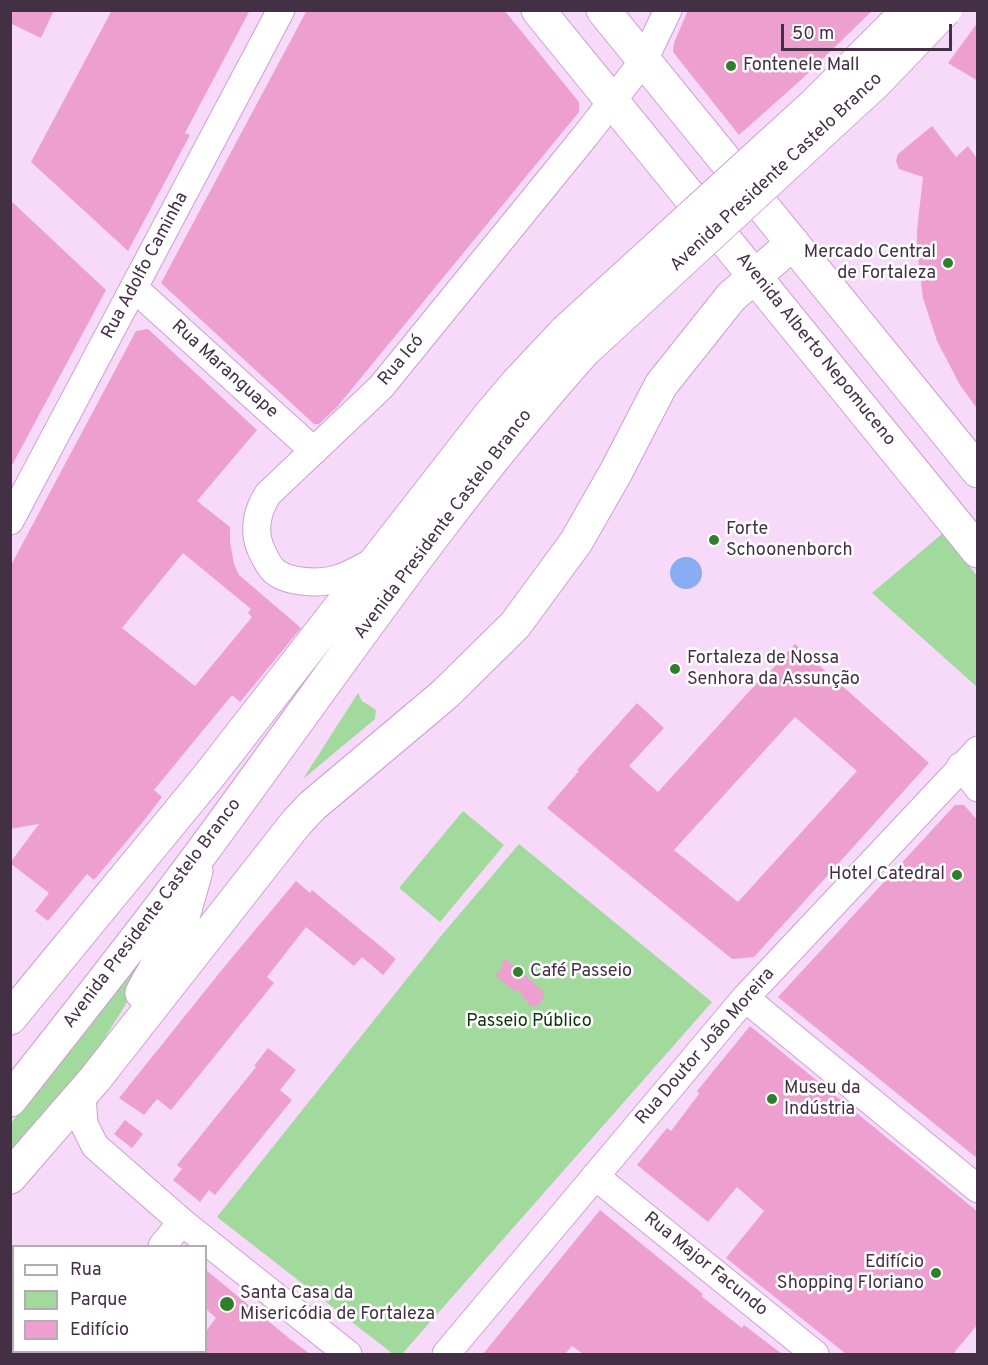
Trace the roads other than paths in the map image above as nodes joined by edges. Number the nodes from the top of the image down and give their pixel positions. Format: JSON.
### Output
{"nodes":[{"id":1,"x":281,"y":10,"type":"edge"},
{"id":2,"x":538,"y":10,"type":"edge"},
{"id":3,"x":603,"y":10,"type":"edge"},
{"id":4,"x":668,"y":10,"type":"edge"},
{"id":5,"x":909,"y":10,"type":"edge"},
{"id":6,"x":945,"y":10,"type":"edge"},
{"id":7,"x":644,"y":60,"type":"junction"},
{"id":8,"x":611,"y":103,"type":"junction"},
{"id":9,"x":793,"y":243,"type":"junction"},
{"id":10,"x":755,"y":277,"type":"junction"},
{"id":11,"x":134,"y":288,"type":"junction"},
{"id":12,"x":575,"y":341,"type":"junction"},
{"id":13,"x":314,"y":451,"type":"junction"},
{"id":14,"x":978,"y":471,"type":"edge"},
{"id":15,"x":10,"y":521,"type":"edge"},
{"id":16,"x":978,"y":551,"type":"edge"},
{"id":17,"x":381,"y":557,"type":"junction"},
{"id":18,"x":969,"y":758,"type":"edge"},
{"id":19,"x":978,"y":788,"type":"edge"},
{"id":20,"x":201,"y":854,"type":"junction"},
{"id":21,"x":745,"y":998,"type":"junction"},
{"id":22,"x":10,"y":1018,"type":"edge"},
{"id":23,"x":88,"y":1087,"type":"junction"},
{"id":24,"x":10,"y":1100,"type":"edge"},
{"id":25,"x":595,"y":1176,"type":"junction"},
{"id":26,"x":10,"y":1177,"type":"edge"},
{"id":27,"x":978,"y":1189,"type":"edge"},
{"id":28,"x":182,"y":1222,"type":"junction"},
{"id":29,"x":163,"y":1245,"type":"edge"},
{"id":30,"x":348,"y":1354,"type":"edge"},
{"id":31,"x":446,"y":1354,"type":"edge"},
{"id":32,"x":815,"y":1354,"type":"edge"}],
"edges":[{"from":1,"to":11,"type":"street","name":"Rua Adolfo Caminha"},
{"from":2,"to":8,"type":"main road","name":"Avenida Alberto Nepomuceno"},
{"from":3,"to":7,"type":"main road"},
{"from":4,"to":7,"type":"street","name":"Rua Icó"},
{"from":5,"to":12,"type":"main road","name":"Avenida Presidente Castelo Branco","bridge":true},
{"from":6,"to":12,"type":"main road","name":"Avenida Presidente Castelo Branco","bridge":true},
{"from":7,"to":8,"type":"street","name":"Rua Icó"},
{"from":7,"to":9,"type":"main road"},
{"from":8,"to":10,"type":"main road","name":"Avenida Alberto Nepomuceno"},
{"from":8,"to":13,"type":"street","name":"Rua Icó"},
{"from":9,"to":10,"type":"main road"},
{"from":9,"to":14,"type":"main road"},
{"from":10,"to":16,"type":"main road","name":"Avenida Alberto Nepomuceno"},
{"from":10,"to":23,"type":"main road"},
{"from":11,"to":13,"type":"street","name":"Rua Maranguape"},
{"from":11,"to":15,"type":"street","name":"Rua Adolfo Caminha"},
{"from":12,"to":17,"type":"main road","name":"Avenida Presidente Castelo Branco"},
{"from":12,"to":20,"type":"main road","name":"Avenida Presidente Castelo Branco"},
{"from":13,"to":17,"type":"street","name":"Rua Icó"},
{"from":17,"to":22,"type":"main road","name":"Avenida Presidente Castelo Branco"},
{"from":18,"to":19,"type":"street"},
{"from":18,"to":21,"type":"street","name":"Rua Doutor João Moreira"},
{"from":20,"to":23,"type":"main road"},
{"from":20,"to":24,"type":"main road","name":"Avenida Presidente Castelo Branco"},
{"from":21,"to":25,"type":"street","name":"Rua Doutor João Moreira"},
{"from":21,"to":27,"type":"street"},
{"from":23,"to":26,"type":"main road"},
{"from":23,"to":28,"type":"street"},
{"from":25,"to":31,"type":"street","name":"Rua Doutor João Moreira"},
{"from":25,"to":32,"type":"street","name":"Rua Major Facundo"},
{"from":28,"to":29,"type":"street"},
{"from":28,"to":30,"type":"street"}]}
